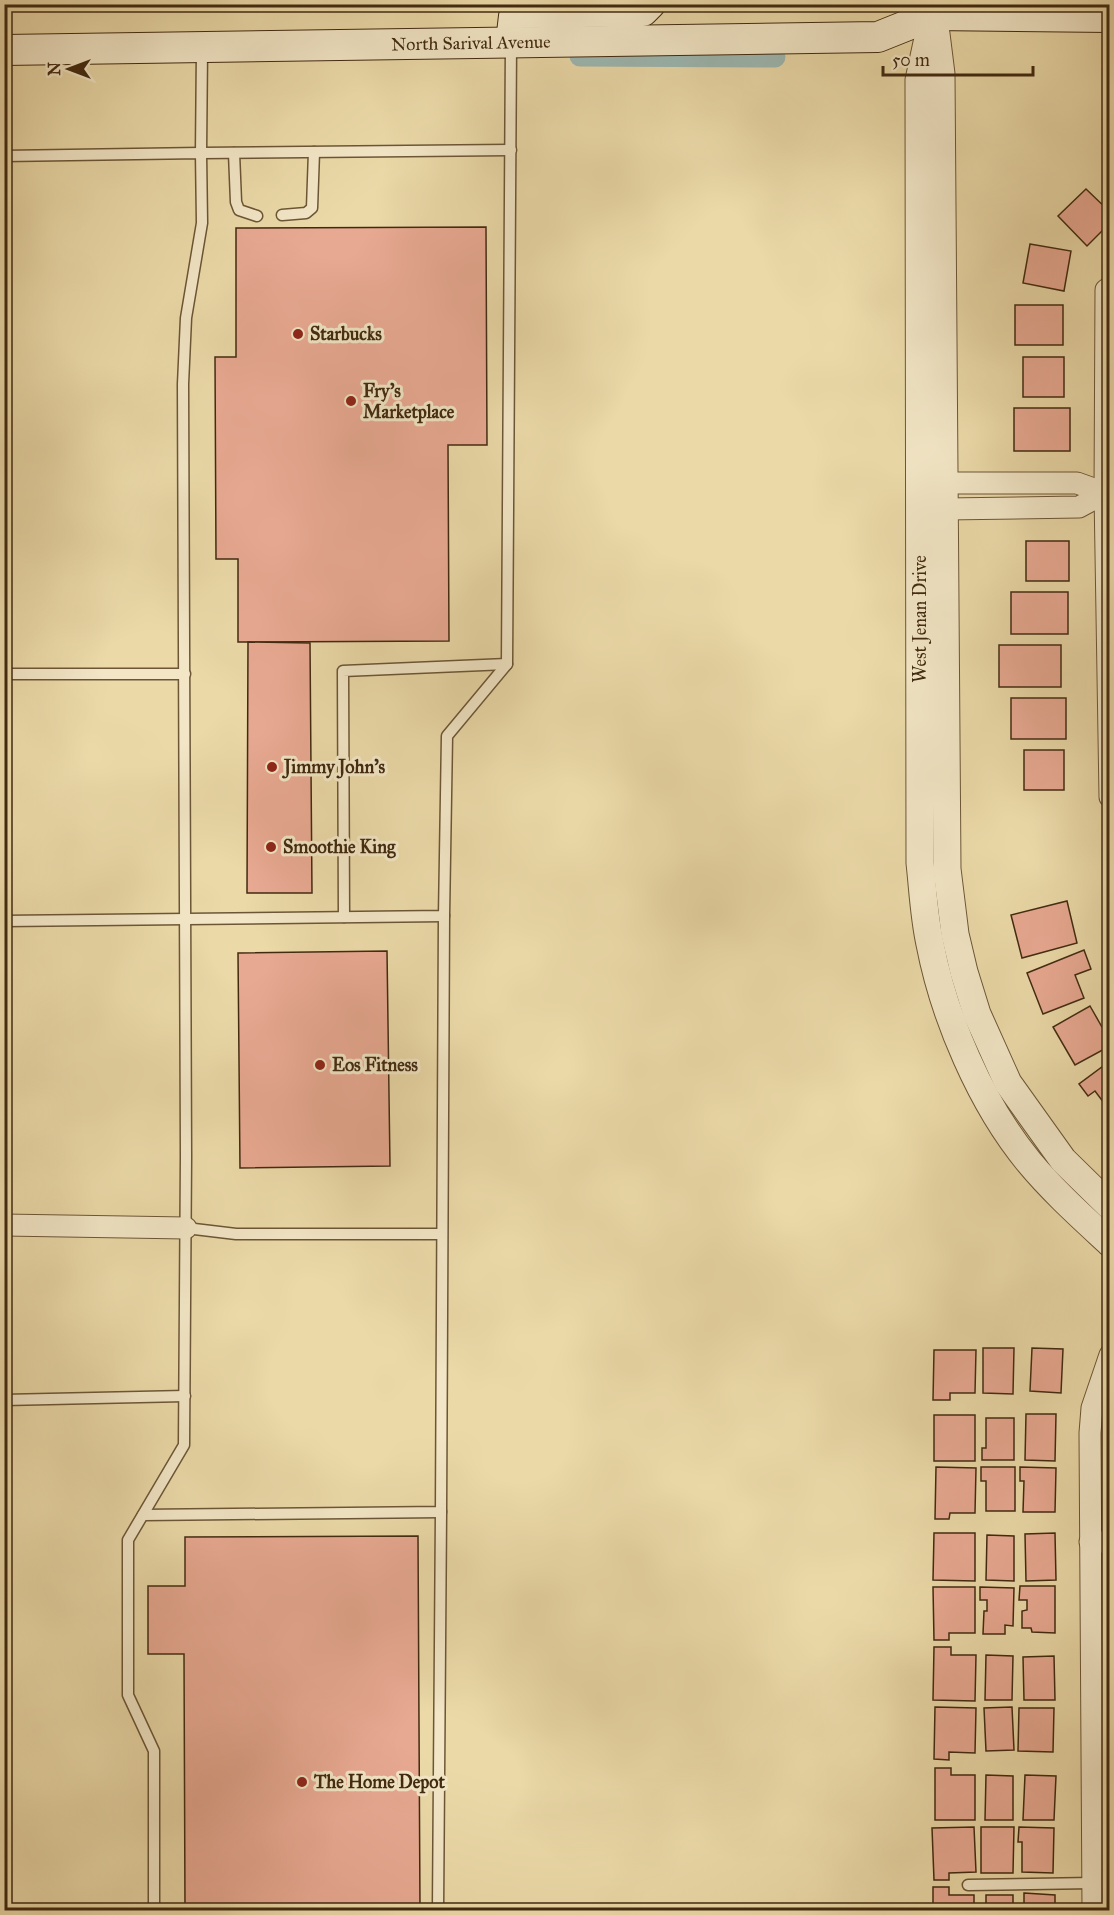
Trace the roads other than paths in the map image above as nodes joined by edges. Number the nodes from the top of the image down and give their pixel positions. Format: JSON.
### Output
{"nodes":[{"id":1,"x":650,"y":4,"type":"edge"},
{"id":2,"x":925,"y":8,"type":"edge"},
{"id":3,"x":1110,"y":17,"type":"edge"},
{"id":4,"x":512,"y":42,"type":"junction"},
{"id":5,"x":201,"y":47,"type":"junction"},
{"id":6,"x":4,"y":51,"type":"edge"},
{"id":7,"x":511,"y":150,"type":"junction"},
{"id":8,"x":314,"y":152,"type":"junction"},
{"id":9,"x":201,"y":153,"type":"junction"},
{"id":10,"x":234,"y":153,"type":"junction"},
{"id":11,"x":4,"y":156,"type":"edge"},
{"id":12,"x":282,"y":215,"type":"dead end"},
{"id":13,"x":257,"y":216,"type":"dead end"},
{"id":14,"x":1110,"y":286,"type":"edge"},
{"id":15,"x":1105,"y":493,"type":"junction"},
{"id":16,"x":921,"y":496,"type":"junction"},
{"id":17,"x":945,"y":496,"type":"junction"},
{"id":18,"x":507,"y":664,"type":"junction"},
{"id":19,"x":4,"y":674,"type":"edge"},
{"id":20,"x":185,"y":674,"type":"junction"},
{"id":21,"x":1110,"y":797,"type":"edge"},
{"id":22,"x":444,"y":916,"type":"junction"},
{"id":23,"x":185,"y":917,"type":"junction"},
{"id":24,"x":344,"y":917,"type":"junction"},
{"id":25,"x":4,"y":921,"type":"edge"},
{"id":26,"x":1110,"y":1206,"type":"edge"},
{"id":27,"x":4,"y":1225,"type":"edge"},
{"id":28,"x":186,"y":1228,"type":"junction"},
{"id":29,"x":441,"y":1234,"type":"junction"},
{"id":30,"x":1110,"y":1243,"type":"edge"},
{"id":31,"x":1110,"y":1355,"type":"edge"},
{"id":32,"x":185,"y":1396,"type":"junction"},
{"id":33,"x":4,"y":1400,"type":"edge"},
{"id":34,"x":441,"y":1512,"type":"junction"},
{"id":35,"x":143,"y":1515,"type":"junction"},
{"id":36,"x":1100,"y":1542,"type":"edge"},
{"id":37,"x":1101,"y":1859,"type":"edge"},
{"id":38,"x":1093,"y":1883,"type":"junction"},
{"id":39,"x":968,"y":1885,"type":"dead end"},
{"id":40,"x":154,"y":1911,"type":"edge"},
{"id":41,"x":438,"y":1911,"type":"edge"},
{"id":42,"x":1093,"y":1911,"type":"edge"}],
"edges":[{"from":1,"to":4,"type":"main road"},
{"from":2,"to":3,"type":"main road","name":"North Sarival Avenue"},
{"from":2,"to":4,"type":"main road","name":"North Sarival Avenue"},
{"from":2,"to":16,"type":"street","name":"West Jenan Drive"},
{"from":2,"to":17,"type":"street","name":"West Jenan Drive"},
{"from":4,"to":5,"type":"main road","name":"North Sarival Avenue"},
{"from":4,"to":7,"type":"lane"},
{"from":5,"to":6,"type":"main road","name":"North Sarival Avenue"},
{"from":5,"to":9,"type":"lane"},
{"from":7,"to":8,"type":"lane"},
{"from":7,"to":18,"type":"lane"},
{"from":8,"to":10,"type":"lane"},
{"from":8,"to":12,"type":"lane"},
{"from":9,"to":10,"type":"lane"},
{"from":9,"to":11,"type":"lane"},
{"from":9,"to":20,"type":"lane"},
{"from":10,"to":13,"type":"lane"},
{"from":14,"to":15,"type":"street"},
{"from":15,"to":17,"type":"street"},
{"from":15,"to":21,"type":"street"},
{"from":16,"to":17,"type":"street"},
{"from":16,"to":30,"type":"street","name":"West Jenan Drive"},
{"from":17,"to":26,"type":"street","name":"West Jenan Drive"},
{"from":18,"to":22,"type":"lane"},
{"from":18,"to":24,"type":"lane"},
{"from":19,"to":20,"type":"lane"},
{"from":20,"to":23,"type":"lane"},
{"from":22,"to":24,"type":"lane"},
{"from":22,"to":29,"type":"lane"},
{"from":23,"to":24,"type":"lane"},
{"from":23,"to":25,"type":"lane"},
{"from":23,"to":28,"type":"lane"},
{"from":27,"to":28,"type":"street"},
{"from":28,"to":29,"type":"lane"},
{"from":28,"to":32,"type":"lane"},
{"from":29,"to":34,"type":"lane"},
{"from":31,"to":36,"type":"street"},
{"from":32,"to":33,"type":"lane"},
{"from":32,"to":35,"type":"lane"},
{"from":34,"to":35,"type":"lane"},
{"from":34,"to":41,"type":"lane"},
{"from":35,"to":40,"type":"lane"},
{"from":36,"to":37,"type":"street"},
{"from":37,"to":38,"type":"street"},
{"from":38,"to":39,"type":"lane"},
{"from":38,"to":42,"type":"street"}]}
